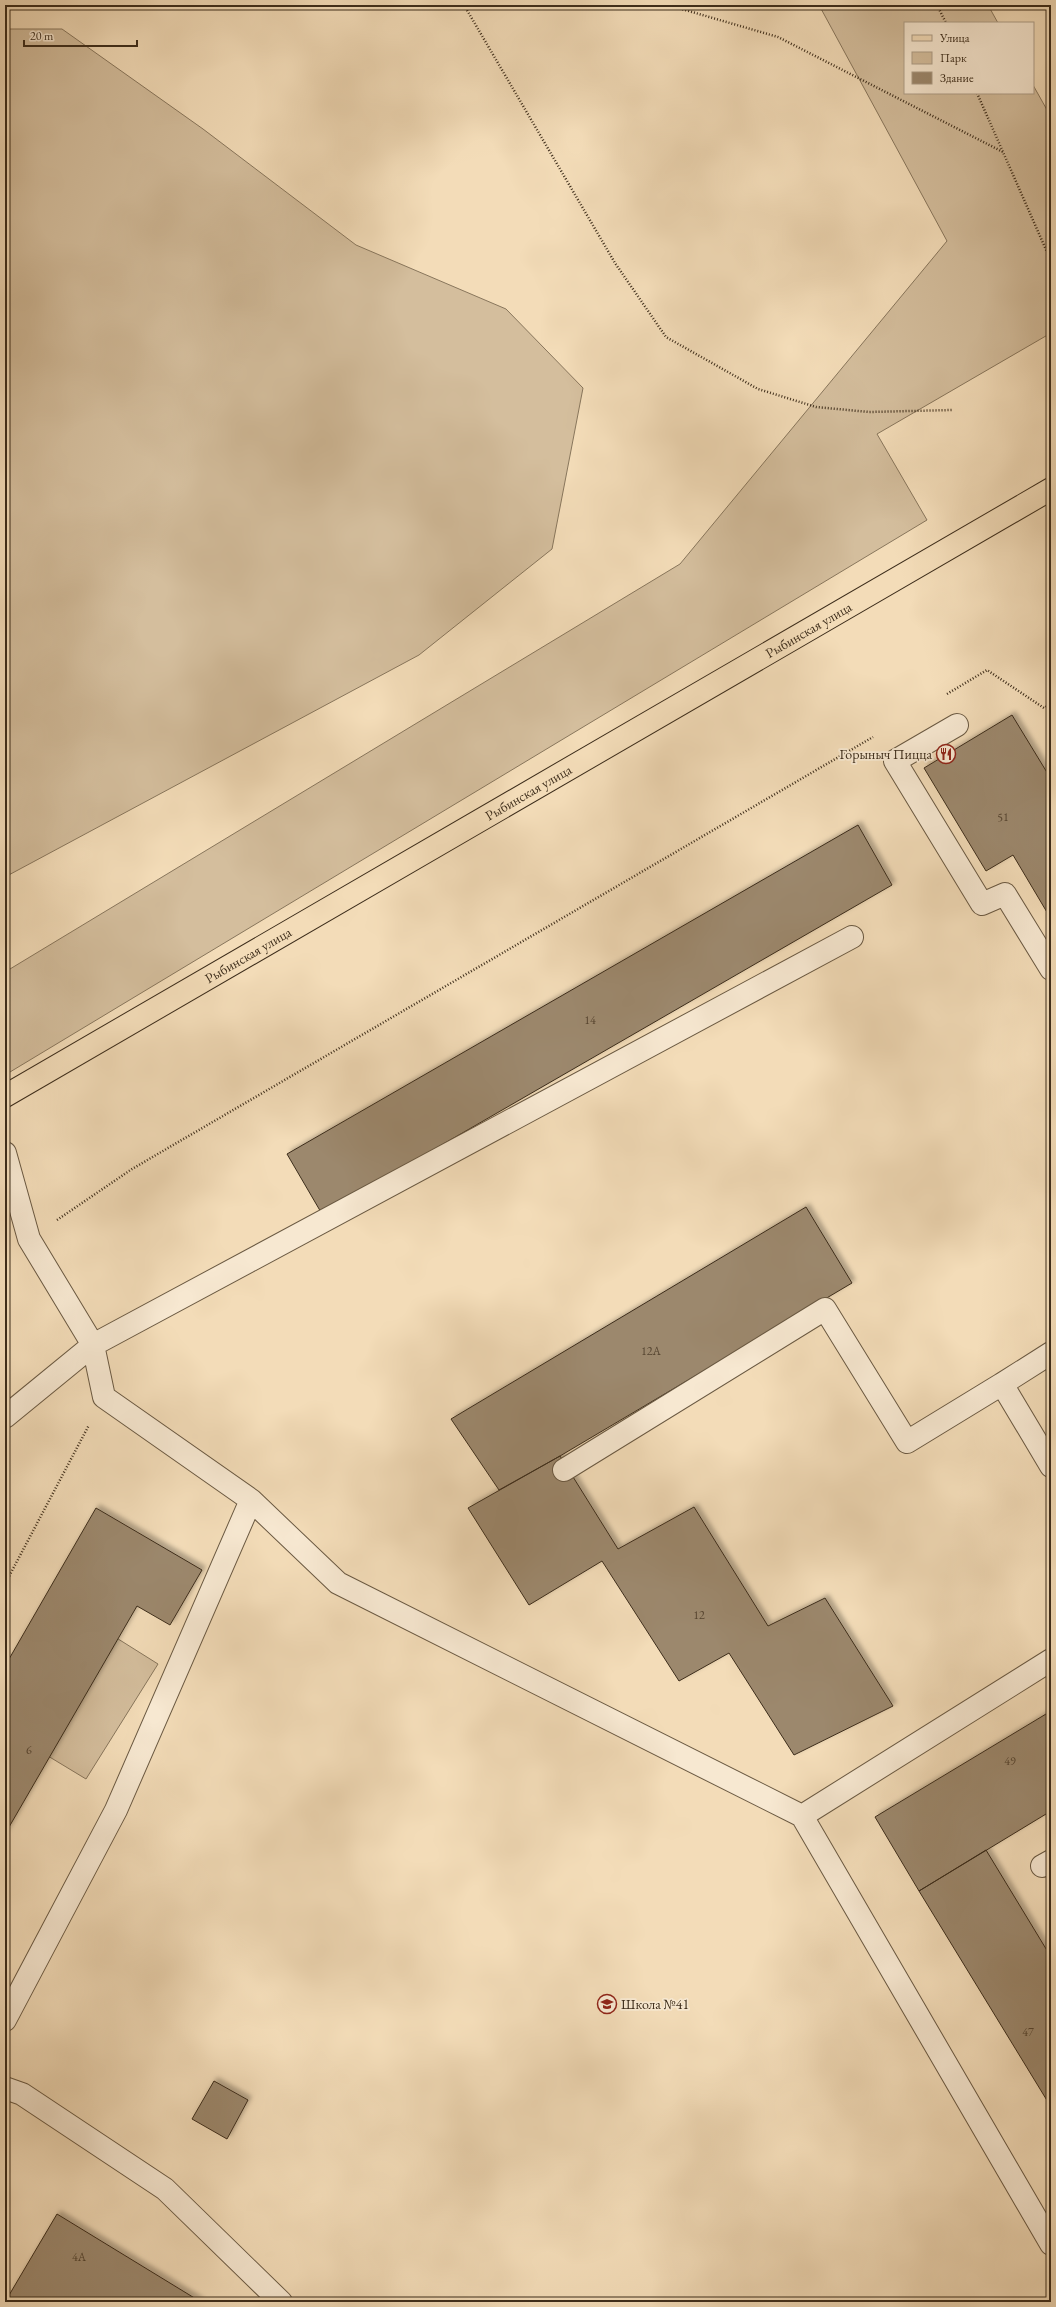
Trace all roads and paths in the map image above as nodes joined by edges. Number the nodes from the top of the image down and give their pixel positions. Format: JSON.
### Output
{"nodes":[{"id":1,"x":464,"y":5,"type":"edge"},
{"id":2,"x":668,"y":5,"type":"edge"},
{"id":3,"x":937,"y":5,"type":"edge"},
{"id":4,"x":946,"y":22,"type":"edge"},
{"id":5,"x":977,"y":94,"type":"edge"},
{"id":6,"x":1003,"y":152,"type":"junction"},
{"id":7,"x":1051,"y":261,"type":"edge"},
{"id":8,"x":952,"y":410,"type":"dead end"},
{"id":9,"x":1051,"y":489,"type":"edge"},
{"id":10,"x":940,"y":698,"type":"dead end"},
{"id":11,"x":1051,"y":704,"type":"edge"},
{"id":12,"x":957,"y":725,"type":"dead end"},
{"id":13,"x":879,"y":733,"type":"dead end"},
{"id":14,"x":852,"y":937,"type":"dead end"},
{"id":15,"x":1051,"y":969,"type":"edge"},
{"id":16,"x":5,"y":1096,"type":"edge"},
{"id":17,"x":5,"y":1153,"type":"edge"},
{"id":18,"x":29,"y":1239,"type":"junction"},
{"id":19,"x":93,"y":1345,"type":"junction"},
{"id":20,"x":1051,"y":1353,"type":"edge"},
{"id":21,"x":1002,"y":1384,"type":"junction"},
{"id":22,"x":104,"y":1397,"type":"junction"},
{"id":23,"x":5,"y":1417,"type":"edge"},
{"id":24,"x":1051,"y":1466,"type":"edge"},
{"id":25,"x":564,"y":1470,"type":"dead end"},
{"id":26,"x":251,"y":1500,"type":"junction"},
{"id":27,"x":5,"y":1584,"type":"edge"},
{"id":28,"x":1051,"y":1660,"type":"edge"},
{"id":29,"x":802,"y":1816,"type":"junction"},
{"id":30,"x":5,"y":2020,"type":"edge"},
{"id":31,"x":5,"y":2088,"type":"edge"},
{"id":32,"x":1051,"y":2244,"type":"edge"},
{"id":33,"x":281,"y":2302,"type":"edge"}],
"edges":[{"from":1,"to":8,"type":"path"},
{"from":2,"to":6,"type":"path"},
{"from":3,"to":4,"type":"path"},
{"from":5,"to":6,"type":"path"},
{"from":6,"to":7,"type":"path"},
{"from":9,"to":16,"type":"main road","name":"Рыбинская улица"},
{"from":10,"to":11,"type":"path"},
{"from":12,"to":15,"type":"lane"},
{"from":13,"to":18,"type":"path"},
{"from":14,"to":19,"type":"lane"},
{"from":17,"to":18,"type":"lane"},
{"from":18,"to":19,"type":"lane"},
{"from":19,"to":22,"type":"lane"},
{"from":19,"to":23,"type":"lane"},
{"from":20,"to":21,"type":"lane"},
{"from":21,"to":24,"type":"lane"},
{"from":21,"to":25,"type":"lane"},
{"from":22,"to":26,"type":"lane"},
{"from":22,"to":27,"type":"path"},
{"from":26,"to":29,"type":"lane"},
{"from":26,"to":30,"type":"lane"},
{"from":28,"to":29,"type":"lane"},
{"from":29,"to":32,"type":"lane"},
{"from":31,"to":33,"type":"lane"}]}
